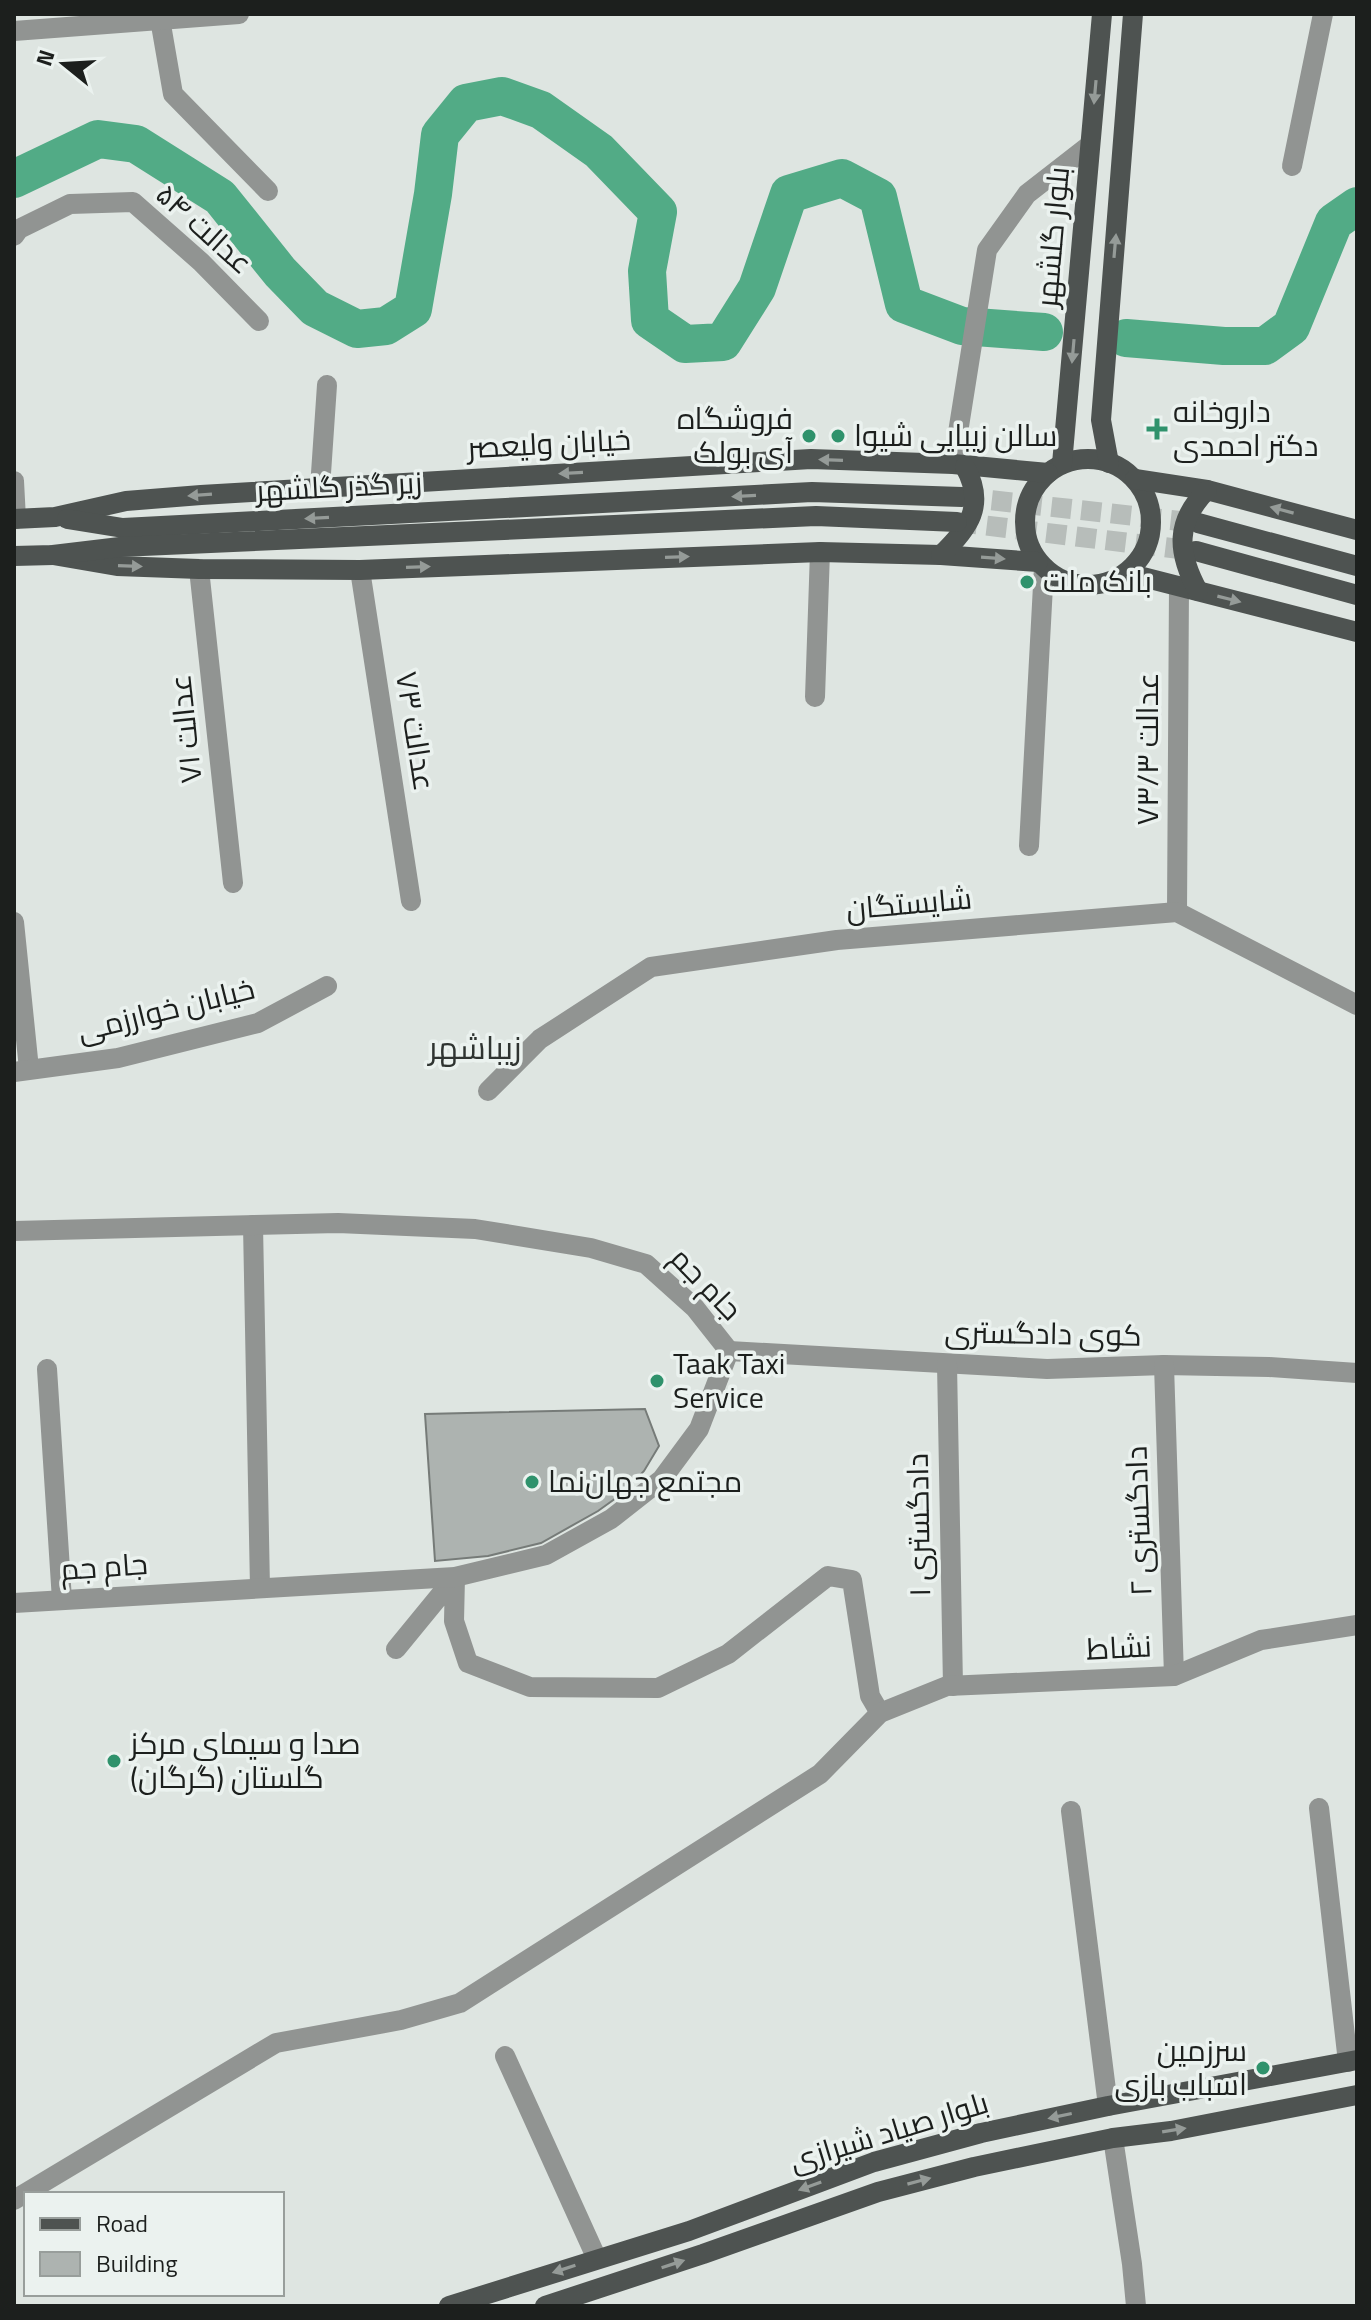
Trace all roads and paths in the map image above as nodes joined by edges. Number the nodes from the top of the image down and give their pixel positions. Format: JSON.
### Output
{"nodes":[{"id":1,"x":230,"y":14,"type":"edge"},
{"id":2,"x":239,"y":14,"type":"edge"},
{"id":3,"x":1102,"y":14,"type":"edge"},
{"id":4,"x":1133,"y":14,"type":"edge"},
{"id":5,"x":1323,"y":14,"type":"edge"},
{"id":6,"x":160,"y":19,"type":"junction"},
{"id":7,"x":38,"y":22,"type":"edge"},
{"id":8,"x":14,"y":31,"type":"edge"},
{"id":9,"x":1090,"y":145,"type":"junction"},
{"id":10,"x":1292,"y":166,"type":"dead end"},
{"id":11,"x":268,"y":191,"type":"dead end"},
{"id":12,"x":14,"y":236,"type":"edge"},
{"id":13,"x":259,"y":321,"type":"dead end"},
{"id":14,"x":327,"y":385,"type":"dead end"},
{"id":15,"x":1109,"y":463,"type":"junction"},
{"id":16,"x":959,"y":466,"type":"junction"},
{"id":17,"x":1055,"y":469,"type":"junction"},
{"id":18,"x":1135,"y":479,"type":"junction"},
{"id":19,"x":14,"y":481,"type":"edge"},
{"id":20,"x":320,"y":488,"type":"junction"},
{"id":21,"x":1207,"y":490,"type":"junction"},
{"id":22,"x":962,"y":497,"type":"tunnel mouth"},
{"id":23,"x":55,"y":517,"type":"junction"},
{"id":24,"x":15,"y":519,"type":"edge"},
{"id":25,"x":957,"y":522,"type":"tunnel mouth"},
{"id":26,"x":1198,"y":523,"type":"tunnel mouth"},
{"id":27,"x":1357,"y":530,"type":"edge"},
{"id":28,"x":1196,"y":551,"type":"tunnel mouth"},
{"id":29,"x":820,"y":552,"type":"junction"},
{"id":30,"x":53,"y":555,"type":"junction"},
{"id":31,"x":941,"y":555,"type":"junction"},
{"id":32,"x":14,"y":556,"type":"edge"},
{"id":33,"x":1041,"y":564,"type":"junction"},
{"id":34,"x":1357,"y":566,"type":"edge"},
{"id":35,"x":199,"y":569,"type":"junction"},
{"id":36,"x":360,"y":570,"type":"junction"},
{"id":37,"x":1127,"y":573,"type":"junction"},
{"id":38,"x":1188,"y":589,"type":"junction"},
{"id":39,"x":1357,"y":595,"type":"edge"},
{"id":40,"x":1357,"y":632,"type":"edge"},
{"id":41,"x":815,"y":697,"type":"dead end"},
{"id":42,"x":1029,"y":846,"type":"dead end"},
{"id":43,"x":233,"y":883,"type":"dead end"},
{"id":44,"x":411,"y":901,"type":"dead end"},
{"id":45,"x":1177,"y":912,"type":"junction"},
{"id":46,"x":14,"y":922,"type":"edge"},
{"id":47,"x":327,"y":986,"type":"dead end"},
{"id":48,"x":1357,"y":1005,"type":"edge"},
{"id":49,"x":21,"y":1071,"type":"edge"},
{"id":50,"x":488,"y":1091,"type":"dead end"},
{"id":51,"x":253,"y":1225,"type":"junction"},
{"id":52,"x":14,"y":1231,"type":"edge"},
{"id":53,"x":729,"y":1351,"type":"junction"},
{"id":54,"x":947,"y":1364,"type":"junction"},
{"id":55,"x":1164,"y":1365,"type":"junction"},
{"id":56,"x":47,"y":1369,"type":"dead end"},
{"id":57,"x":1357,"y":1373,"type":"edge"},
{"id":58,"x":455,"y":1577,"type":"junction"},
{"id":59,"x":260,"y":1588,"type":"junction"},
{"id":60,"x":62,"y":1600,"type":"junction"},
{"id":61,"x":14,"y":1603,"type":"edge"},
{"id":62,"x":1357,"y":1625,"type":"edge"},
{"id":63,"x":396,"y":1649,"type":"dead end"},
{"id":64,"x":1174,"y":1676,"type":"junction"},
{"id":65,"x":953,"y":1686,"type":"junction"},
{"id":66,"x":880,"y":1713,"type":"junction"},
{"id":67,"x":1319,"y":1808,"type":"dead end"},
{"id":68,"x":1071,"y":1811,"type":"dead end"},
{"id":69,"x":505,"y":2056,"type":"dead end"},
{"id":70,"x":1352,"y":2061,"type":"edge"},
{"id":71,"x":1357,"y":2095,"type":"edge"},
{"id":72,"x":1108,"y":2106,"type":"junction"},
{"id":73,"x":1113,"y":2138,"type":"junction"},
{"id":74,"x":27,"y":2192,"type":"edge"},
{"id":75,"x":689,"y":2231,"type":"junction"},
{"id":76,"x":703,"y":2254,"type":"junction"},
{"id":77,"x":597,"y":2259,"type":"junction"},
{"id":78,"x":449,"y":2306,"type":"edge"},
{"id":79,"x":545,"y":2306,"type":"edge"},
{"id":80,"x":1136,"y":2306,"type":"edge"}],
"edges":[{"from":1,"to":2,"type":"street"},
{"from":1,"to":6,"type":"street"},
{"from":3,"to":9,"type":"main road","name":"بلوار گلشهر","one_way":true},
{"from":15,"to":4,"type":"main road","name":"بلوار گلشهر","one_way":true},
{"from":5,"to":10,"type":"street"},
{"from":6,"to":7,"type":"street"},
{"from":6,"to":11,"type":"street"},
{"from":7,"to":8,"type":"street"},
{"from":9,"to":16,"type":"street"},
{"from":9,"to":17,"type":"main road","name":"بلوار گلشهر","one_way":true},
{"from":12,"to":13,"type":"street","name":"عدالت ۵۴"},
{"from":14,"to":20,"type":"street"},
{"from":15,"to":17,"type":"main road"},
{"from":15,"to":18,"type":"main road"},
{"from":16,"to":17,"type":"main road","name":"خیابان ولیعصر"},
{"from":16,"to":20,"type":"main road","name":"خیابان ولیعصر","one_way":true},
{"from":16,"to":31,"type":"main road"},
{"from":17,"to":33,"type":"main road"},
{"from":18,"to":21,"type":"main road"},
{"from":18,"to":37,"type":"main road"},
{"from":19,"to":24,"type":"street"},
{"from":20,"to":23,"type":"main road","name":"خیابان ولیعصر","one_way":true},
{"from":27,"to":21,"type":"main road","one_way":true},
{"from":21,"to":38,"type":"main road"},
{"from":22,"to":23,"type":"main road","name":"زیر گذر گلشهر","one_way":true},
{"from":23,"to":24,"type":"main road"},
{"from":25,"to":30,"type":"main road","name":"زیر گذر گلشهر"},
{"from":26,"to":34,"type":"main road"},
{"from":28,"to":39,"type":"main road"},
{"from":29,"to":31,"type":"main road"},
{"from":36,"to":29,"type":"main road","one_way":true},
{"from":29,"to":41,"type":"street"},
{"from":30,"to":32,"type":"main road"},
{"from":30,"to":35,"type":"main road","one_way":true},
{"from":31,"to":33,"type":"main road","one_way":true},
{"from":33,"to":37,"type":"main road"},
{"from":33,"to":42,"type":"street"},
{"from":35,"to":36,"type":"main road"},
{"from":35,"to":43,"type":"street","name":"عدالت ۷۱"},
{"from":36,"to":44,"type":"street","name":"عدالت ۷۳"},
{"from":37,"to":38,"type":"main road"},
{"from":38,"to":40,"type":"main road","one_way":true},
{"from":38,"to":45,"type":"street","name":"۷۳/۳ عدالت"},
{"from":45,"to":48,"type":"street"},
{"from":45,"to":50,"type":"street","name":"شایستگان"},
{"from":46,"to":49,"type":"street"},
{"from":47,"to":49,"type":"street","name":"خیابان خوارزمی"},
{"from":51,"to":52,"type":"street","name":"جام جم"},
{"from":51,"to":53,"type":"street","name":"جام جم"},
{"from":51,"to":59,"type":"street"},
{"from":53,"to":54,"type":"street","name":"کوی دادگستری"},
{"from":53,"to":58,"type":"street","name":"جام جم"},
{"from":54,"to":55,"type":"street","name":"کوی دادگستری"},
{"from":54,"to":65,"type":"street","name":"دادگستری ۱"},
{"from":55,"to":57,"type":"street","name":"کوی دادگستری"},
{"from":55,"to":64,"type":"street","name":"دادگستری ۲"},
{"from":56,"to":60,"type":"street"},
{"from":58,"to":59,"type":"street","name":"جام جم"},
{"from":58,"to":63,"type":"street"},
{"from":58,"to":66,"type":"street"},
{"from":59,"to":60,"type":"street","name":"جام جم"},
{"from":60,"to":61,"type":"street","name":"جام جم"},
{"from":62,"to":64,"type":"street","name":"نشاط"},
{"from":64,"to":65,"type":"street","name":"نشاط"},
{"from":65,"to":66,"type":"street","name":"نشاط"},
{"from":66,"to":74,"type":"street"},
{"from":67,"to":70,"type":"street"},
{"from":68,"to":72,"type":"street"},
{"from":69,"to":77,"type":"street"},
{"from":70,"to":72,"type":"main road","name":"بلوار صیاد شیرازی"},
{"from":73,"to":71,"type":"main road","name":"بلوار صیاد شیرازی","one_way":true},
{"from":72,"to":75,"type":"main road","name":"بلوار صیاد شیرازی","one_way":true},
{"from":76,"to":73,"type":"main road","name":"بلوار صیاد شیرازی","one_way":true},
{"from":73,"to":80,"type":"street"},
{"from":75,"to":76,"type":"main road"},
{"from":75,"to":77,"type":"main road","name":"بلوار صیاد شیرازی"},
{"from":79,"to":76,"type":"main road","name":"بلوار صیاد شیرازی","one_way":true},
{"from":77,"to":78,"type":"main road","name":"بلوار صیاد شیرازی","one_way":true}]}
